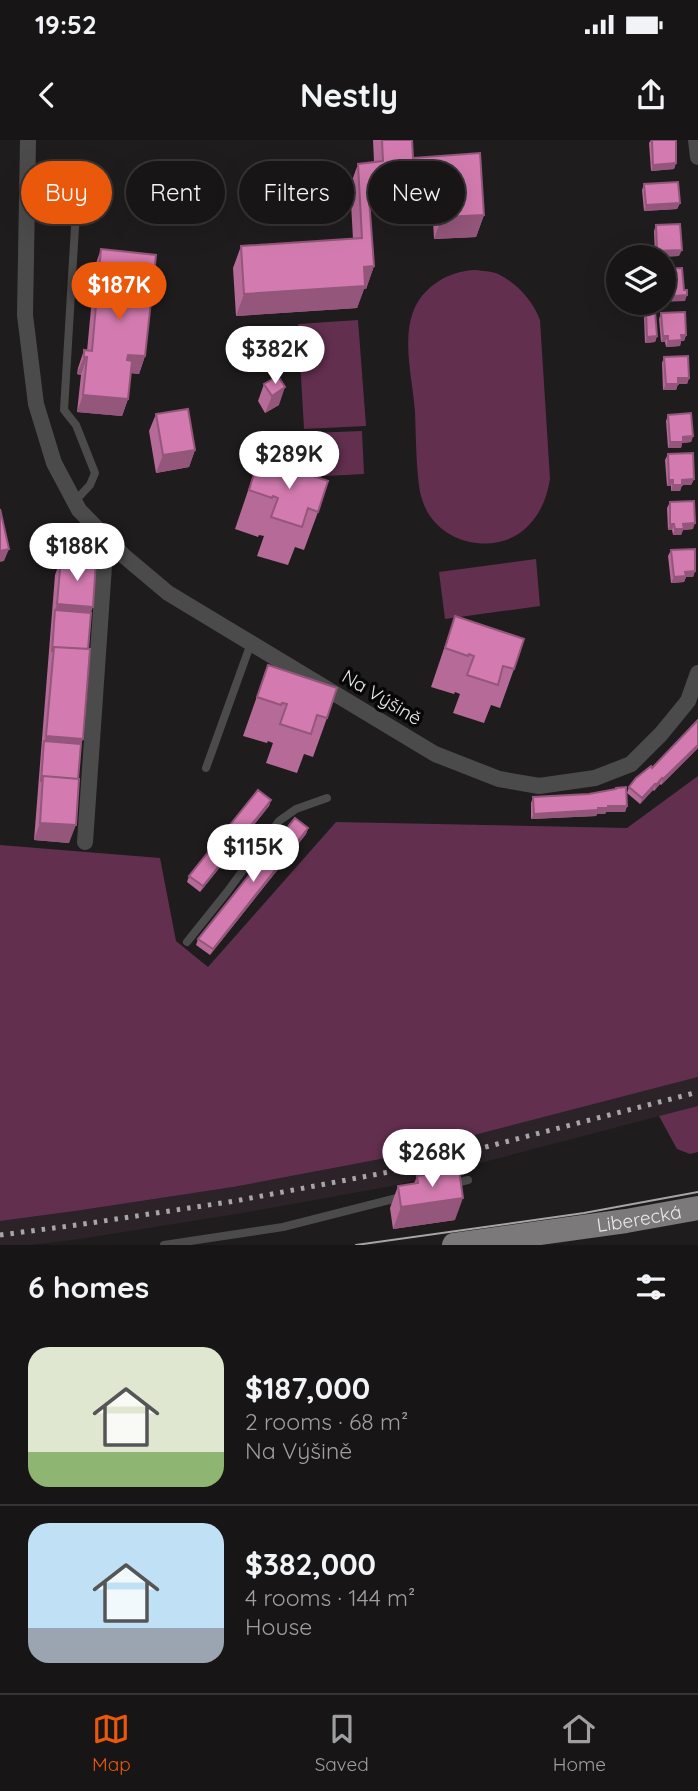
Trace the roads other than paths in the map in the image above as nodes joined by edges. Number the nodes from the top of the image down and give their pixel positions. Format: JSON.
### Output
{"nodes":[{"id":1,"x":28,"y":140,"type":"edge"},
{"id":2,"x":696,"y":140,"type":"edge"},
{"id":3,"x":698,"y":158,"type":"edge"},
{"id":4,"x":75,"y":227,"type":"dead end"},
{"id":5,"x":74,"y":502,"type":"junction"},
{"id":6,"x":106,"y":537,"type":"junction"},
{"id":7,"x":251,"y":643,"type":"junction"},
{"id":8,"x":698,"y":674,"type":"edge"},
{"id":9,"x":205,"y":768,"type":"dead end"},
{"id":10,"x":327,"y":798,"type":"dead end"},
{"id":11,"x":85,"y":842,"type":"dead end"},
{"id":12,"x":187,"y":942,"type":"dead end"},
{"id":13,"x":468,"y":1180,"type":"dead end"},
{"id":14,"x":441,"y":1186,"type":"edge"},
{"id":15,"x":415,"y":1193,"type":"edge"},
{"id":16,"x":698,"y":1208,"type":"edge"},
{"id":17,"x":164,"y":1245,"type":"edge"},
{"id":18,"x":454,"y":1245,"type":"edge"}],
"edges":[{"from":1,"to":5,"type":"street","name":"Na Výšině"},
{"from":2,"to":3,"type":"street"},
{"from":4,"to":5,"type":"lane"},
{"from":5,"to":6,"type":"street","name":"Na Výšině"},
{"from":6,"to":7,"type":"street","name":"Na Výšině"},
{"from":6,"to":11,"type":"street"},
{"from":7,"to":8,"type":"street","name":"Na Výšině"},
{"from":7,"to":9,"type":"lane"},
{"from":10,"to":12,"type":"lane"},
{"from":13,"to":14,"type":"lane"},
{"from":15,"to":17,"type":"lane"},
{"from":16,"to":18,"type":"main road","name":"Liberecká"}]}
